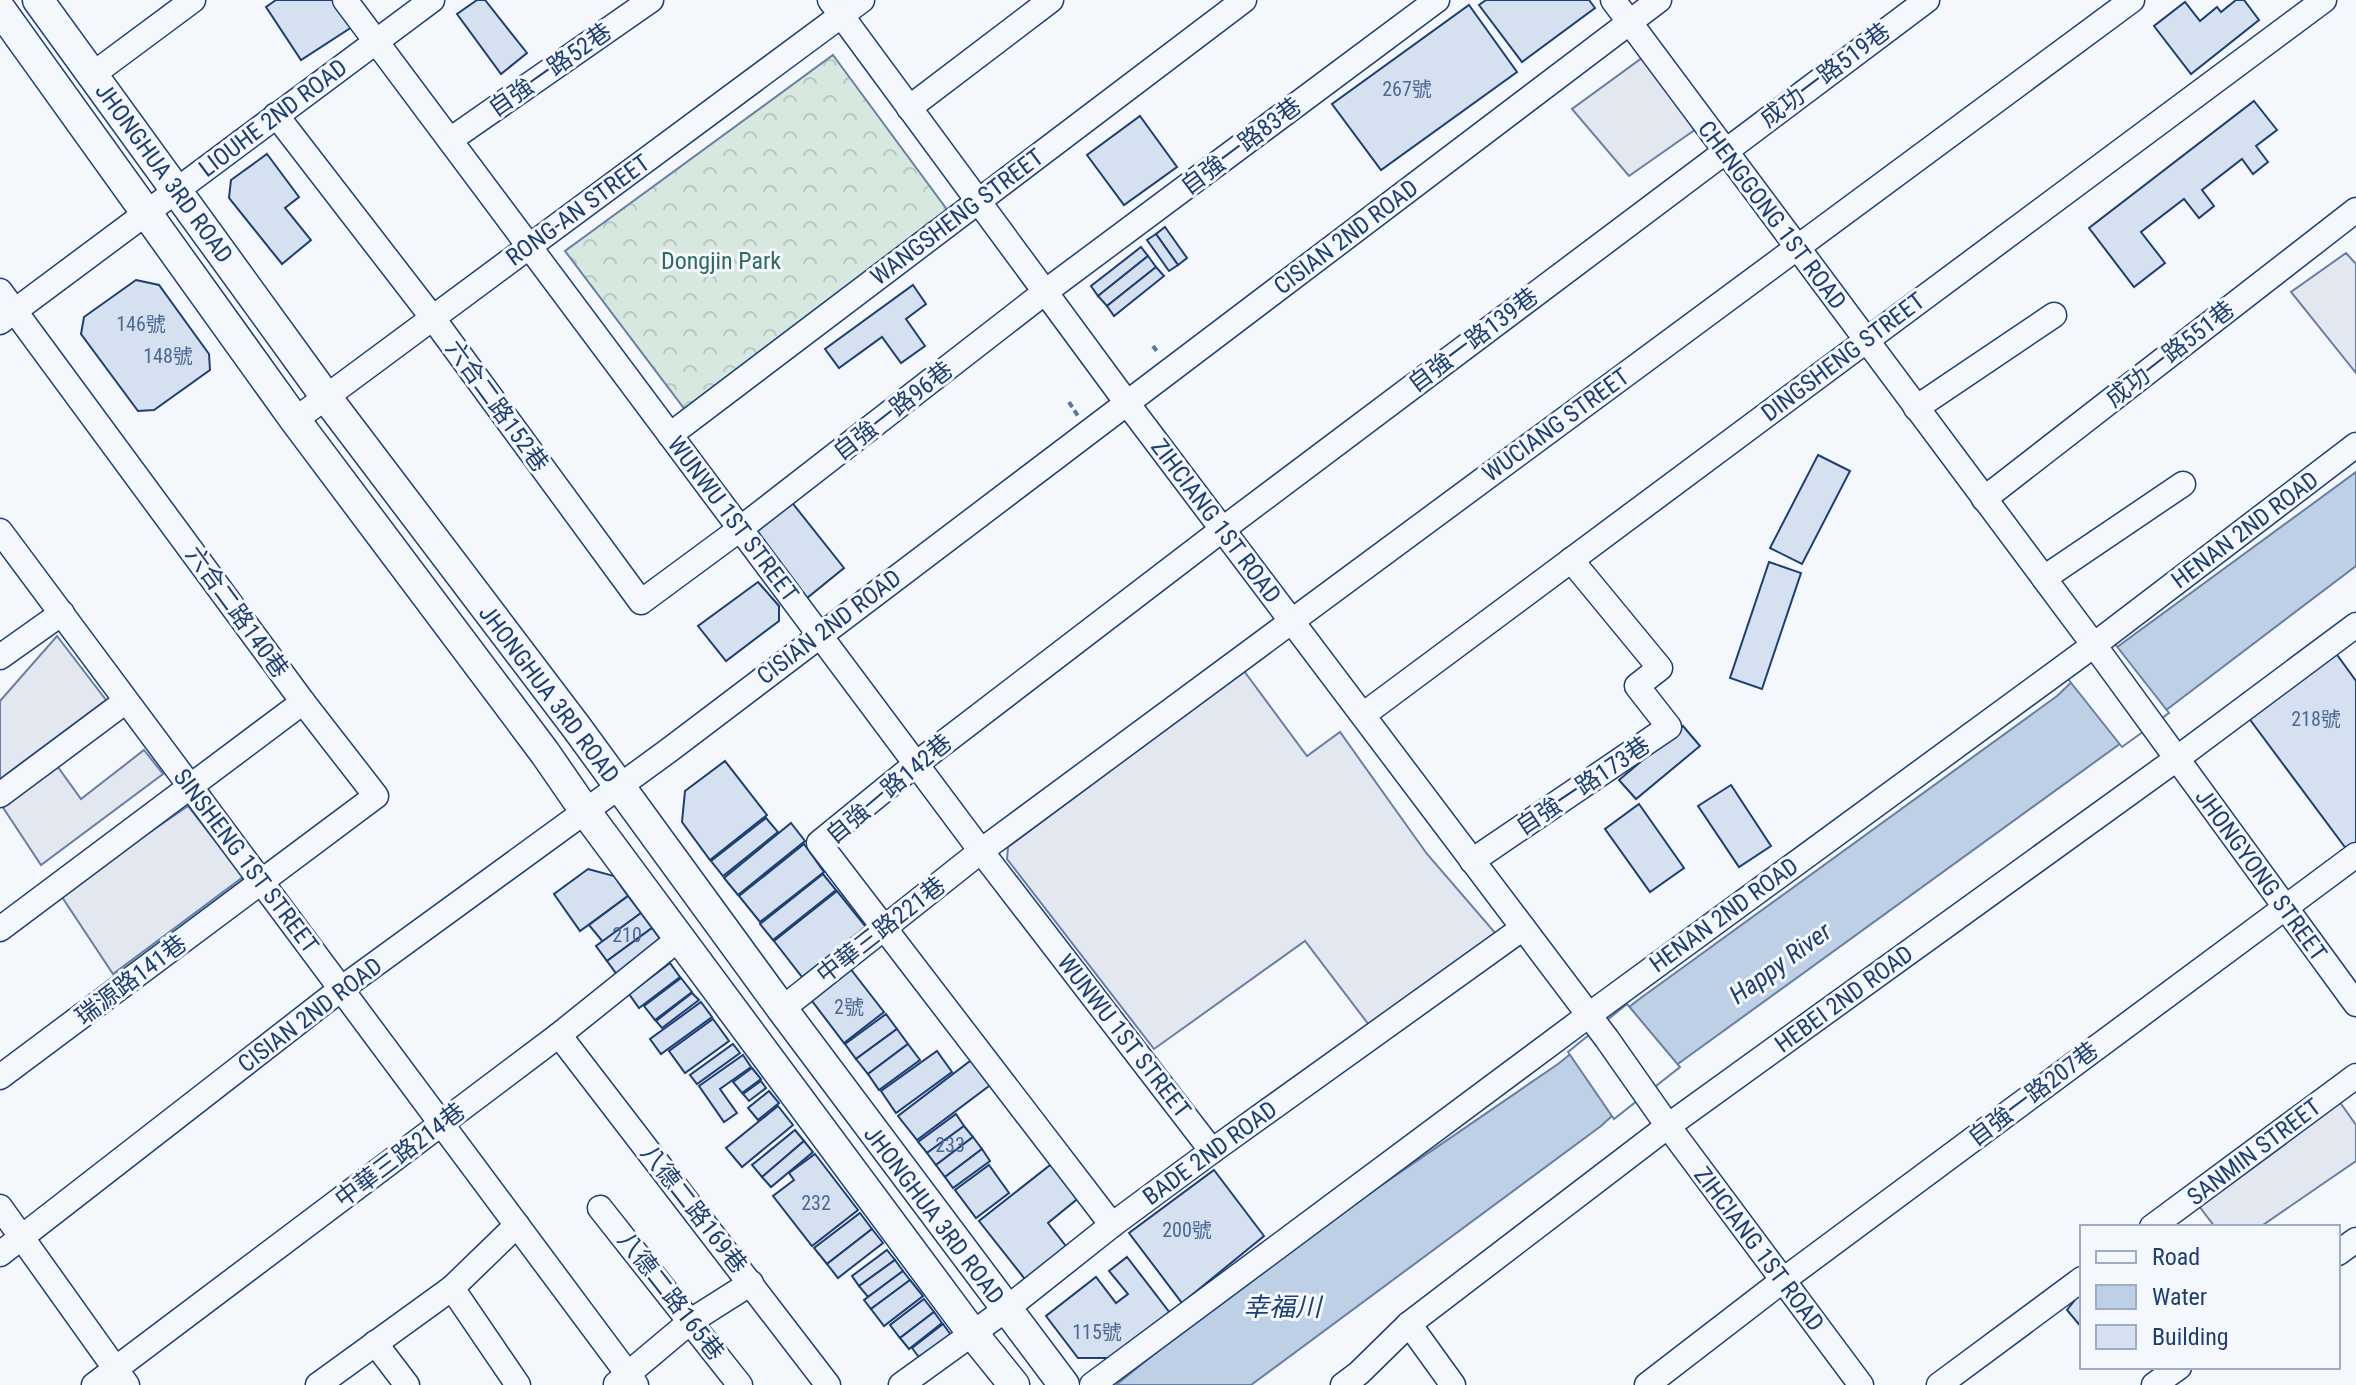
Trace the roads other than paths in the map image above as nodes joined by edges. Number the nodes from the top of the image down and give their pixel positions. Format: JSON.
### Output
{"nodes":[{"id":1,"x":38,"y":0,"type":"edge"},
{"id":2,"x":193,"y":0,"type":"edge"},
{"id":3,"x":345,"y":0,"type":"edge"},
{"id":4,"x":432,"y":0,"type":"edge"},
{"id":5,"x":651,"y":0,"type":"edge"},
{"id":6,"x":862,"y":0,"type":"edge"},
{"id":7,"x":1051,"y":0,"type":"edge"},
{"id":8,"x":1244,"y":0,"type":"edge"},
{"id":9,"x":1437,"y":0,"type":"edge"},
{"id":10,"x":1613,"y":0,"type":"edge"},
{"id":11,"x":1659,"y":0,"type":"edge"},
{"id":12,"x":1927,"y":0,"type":"edge"},
{"id":13,"x":2132,"y":0,"type":"edge"},
{"id":14,"x":2324,"y":0,"type":"edge"},
{"id":15,"x":836,"y":8,"type":"edge"},
{"id":16,"x":0,"y":9,"type":"edge"},
{"id":17,"x":1629,"y":22,"type":"junction"},
{"id":18,"x":376,"y":41,"type":"junction"},
{"id":19,"x":92,"y":75,"type":"junction"},
{"id":20,"x":909,"y":108,"type":"junction"},
{"id":21,"x":276,"y":115,"type":"junction"},
{"id":22,"x":450,"y":140,"type":"junction"},
{"id":23,"x":1724,"y":150,"type":"junction"},
{"id":24,"x":177,"y":189,"type":"junction"},
{"id":25,"x":978,"y":201,"type":"junction"},
{"id":26,"x":2356,"y":210,"type":"edge"},
{"id":27,"x":145,"y":215,"type":"junction"},
{"id":28,"x":529,"y":246,"type":"junction"},
{"id":29,"x":1797,"y":247,"type":"junction"},
{"id":30,"x":0,"y":291,"type":"edge"},
{"id":31,"x":1045,"y":292,"type":"junction"},
{"id":32,"x":2054,"y":315,"type":"dead end"},
{"id":33,"x":8,"y":316,"type":"edge"},
{"id":34,"x":432,"y":317,"type":"junction"},
{"id":35,"x":1866,"y":340,"type":"junction"},
{"id":36,"x":326,"y":397,"type":"junction"},
{"id":37,"x":1127,"y":403,"type":"junction"},
{"id":38,"x":1916,"y":408,"type":"junction"},
{"id":39,"x":295,"y":420,"type":"junction"},
{"id":40,"x":670,"y":435,"type":"junction"},
{"id":41,"x":2356,"y":445,"type":"edge"},
{"id":42,"x":2183,"y":484,"type":"dead end"},
{"id":43,"x":1984,"y":499,"type":"junction"},
{"id":44,"x":740,"y":529,"type":"junction"},
{"id":45,"x":1223,"y":529,"type":"junction"},
{"id":46,"x":0,"y":531,"type":"edge"},
{"id":47,"x":1571,"y":560,"type":"junction"},
{"id":48,"x":2044,"y":578,"type":"junction"},
{"id":49,"x":62,"y":613,"type":"junction"},
{"id":50,"x":1292,"y":621,"type":"junction"},
{"id":51,"x":2356,"y":625,"type":"edge"},
{"id":52,"x":819,"y":634,"type":"junction"},
{"id":53,"x":2099,"y":653,"type":"junction"},
{"id":54,"x":0,"y":657,"type":"edge"},
{"id":55,"x":126,"y":701,"type":"junction"},
{"id":56,"x":303,"y":702,"type":"junction"},
{"id":57,"x":1363,"y":715,"type":"junction"},
{"id":58,"x":2170,"y":753,"type":"junction"},
{"id":59,"x":916,"y":764,"type":"junction"},
{"id":60,"x":191,"y":787,"type":"junction"},
{"id":61,"x":619,"y":787,"type":"junction"},
{"id":62,"x":0,"y":795,"type":"edge"},
{"id":63,"x":585,"y":811,"type":"junction"},
{"id":64,"x":981,"y":851,"type":"junction"},
{"id":65,"x":2356,"y":855,"type":"edge"},
{"id":66,"x":1472,"y":861,"type":"junction"},
{"id":67,"x":262,"y":883,"type":"junction"},
{"id":68,"x":2284,"y":907,"type":"junction"},
{"id":69,"x":883,"y":928,"type":"junction"},
{"id":70,"x":1523,"y":928,"type":"junction"},
{"id":71,"x":0,"y":929,"type":"edge"},
{"id":72,"x":681,"y":937,"type":"junction"},
{"id":73,"x":341,"y":989,"type":"junction"},
{"id":74,"x":2356,"y":1004,"type":"edge"},
{"id":75,"x":782,"y":1009,"type":"junction"},
{"id":76,"x":1589,"y":1015,"type":"junction"},
{"id":77,"x":559,"y":1035,"type":"junction"},
{"id":78,"x":2356,"y":1076,"type":"edge"},
{"id":79,"x":0,"y":1077,"type":"edge"},
{"id":80,"x":1663,"y":1119,"type":"junction"},
{"id":81,"x":442,"y":1124,"type":"junction"},
{"id":82,"x":1212,"y":1151,"type":"junction"},
{"id":83,"x":0,"y":1207,"type":"edge"},
{"id":84,"x":600,"y":1208,"type":"dead end"},
{"id":85,"x":517,"y":1225,"type":"junction"},
{"id":86,"x":1112,"y":1225,"type":"junction"},
{"id":87,"x":2155,"y":1225,"type":"edge"},
{"id":88,"x":23,"y":1238,"type":"junction"},
{"id":89,"x":0,"y":1254,"type":"edge"},
{"id":90,"x":2080,"y":1280,"type":"edge"},
{"id":91,"x":1782,"y":1281,"type":"junction"},
{"id":92,"x":751,"y":1283,"type":"junction"},
{"id":93,"x":452,"y":1288,"type":"junction"},
{"id":94,"x":1005,"y":1310,"type":"junction"},
{"id":95,"x":691,"y":1321,"type":"junction"},
{"id":96,"x":1409,"y":1324,"type":"junction"},
{"id":97,"x":973,"y":1334,"type":"junction"},
{"id":98,"x":375,"y":1343,"type":"junction"},
{"id":99,"x":2176,"y":1369,"type":"edge"},
{"id":100,"x":121,"y":1377,"type":"edge"},
{"id":101,"x":1356,"y":1381,"type":"edge"},
{"id":102,"x":626,"y":1382,"type":"edge"},
{"id":103,"x":94,"y":1385,"type":"edge"},
{"id":104,"x":318,"y":1385,"type":"edge"},
{"id":105,"x":407,"y":1385,"type":"edge"},
{"id":106,"x":518,"y":1385,"type":"edge"},
{"id":107,"x":740,"y":1385,"type":"edge"},
{"id":108,"x":828,"y":1385,"type":"edge"},
{"id":109,"x":901,"y":1385,"type":"edge"},
{"id":110,"x":1014,"y":1385,"type":"edge"},
{"id":111,"x":1064,"y":1385,"type":"edge"},
{"id":112,"x":1092,"y":1385,"type":"edge"},
{"id":113,"x":1453,"y":1385,"type":"edge"},
{"id":114,"x":1647,"y":1385,"type":"edge"},
{"id":115,"x":1861,"y":1385,"type":"edge"},
{"id":116,"x":1939,"y":1385,"type":"edge"},
{"id":117,"x":2154,"y":1385,"type":"edge"}],
"edges":[{"from":1,"to":19,"type":"main road","name":"JHONGHUA 3RD ROAD"},
{"from":2,"to":19,"type":"street"},
{"from":3,"to":18,"type":"street","name":"WUNWU 1ST STREET"},
{"from":4,"to":18,"type":"street","name":"LIOUHE 2ND ROAD"},
{"from":5,"to":22,"type":"street","name":"自強一路52巷"},
{"from":6,"to":15,"type":"street","name":"RONG-AN STREET"},
{"from":7,"to":20,"type":"street"},
{"from":8,"to":25,"type":"street","name":"WANGSHENG STREET"},
{"from":9,"to":31,"type":"street","name":"自強一路83巷"},
{"from":10,"to":17,"type":"street","name":"CHENGGONG 1ST ROAD"},
{"from":11,"to":17,"type":"street","name":"CISIAN 2ND ROAD"},
{"from":12,"to":23,"type":"street","name":"成功一路519巷"},
{"from":13,"to":29,"type":"street","name":"WUCIANG STREET"},
{"from":14,"to":35,"type":"street","name":"DINGSHENG STREET"},
{"from":15,"to":20,"type":"street","name":"ZIHCIANG 1ST ROAD"},
{"from":15,"to":28,"type":"street","name":"RONG-AN STREET"},
{"from":16,"to":27,"type":"main road","name":"JHONGHUA 3RD ROAD"},
{"from":17,"to":23,"type":"street","name":"CHENGGONG 1ST ROAD"},
{"from":17,"to":37,"type":"street","name":"CISIAN 2ND ROAD"},
{"from":18,"to":21,"type":"street","name":"LIOUHE 2ND ROAD"},
{"from":18,"to":22,"type":"street","name":"WUNWU 1ST STREET"},
{"from":19,"to":24,"type":"main road","name":"JHONGHUA 3RD ROAD"},
{"from":20,"to":25,"type":"street","name":"ZIHCIANG 1ST ROAD"},
{"from":21,"to":24,"type":"street","name":"LIOUHE 2ND ROAD"},
{"from":21,"to":34,"type":"street","name":"六合二路152巷"},
{"from":22,"to":28,"type":"street","name":"WUNWU 1ST STREET"},
{"from":23,"to":29,"type":"street","name":"CHENGGONG 1ST ROAD"},
{"from":23,"to":45,"type":"street","name":"自強一路139巷"},
{"from":24,"to":27,"type":"street","name":"LIOUHE 2ND ROAD"},
{"from":24,"to":36,"type":"main road","name":"JHONGHUA 3RD ROAD"},
{"from":25,"to":31,"type":"street","name":"ZIHCIANG 1ST ROAD"},
{"from":25,"to":40,"type":"street","name":"WANGSHENG STREET"},
{"from":26,"to":43,"type":"street","name":"成功一路551巷"},
{"from":27,"to":33,"type":"street","name":"LIOUHE 2ND ROAD"},
{"from":27,"to":39,"type":"main road","name":"JHONGHUA 3RD ROAD"},
{"from":28,"to":34,"type":"street","name":"RONG-AN STREET"},
{"from":28,"to":40,"type":"street","name":"WUNWU 1ST STREET"},
{"from":29,"to":35,"type":"street","name":"CHENGGONG 1ST ROAD"},
{"from":29,"to":50,"type":"street","name":"WUCIANG STREET"},
{"from":30,"to":33,"type":"street","name":"六合二路140巷"},
{"from":31,"to":37,"type":"street","name":"ZIHCIANG 1ST ROAD"},
{"from":31,"to":44,"type":"street","name":"自強一路96巷"},
{"from":32,"to":38,"type":"street"},
{"from":33,"to":56,"type":"street","name":"六合二路140巷"},
{"from":34,"to":36,"type":"street","name":"RONG-AN STREET"},
{"from":34,"to":44,"type":"street","name":"六合二路152巷"},
{"from":35,"to":38,"type":"street","name":"CHENGGONG 1ST ROAD"},
{"from":35,"to":47,"type":"street","name":"DINGSHENG STREET"},
{"from":36,"to":39,"type":"street","name":"RONG-AN STREET"},
{"from":36,"to":61,"type":"main road","name":"JHONGHUA 3RD ROAD"},
{"from":37,"to":45,"type":"street","name":"ZIHCIANG 1ST ROAD"},
{"from":37,"to":52,"type":"street","name":"CISIAN 2ND ROAD"},
{"from":38,"to":43,"type":"street","name":"CHENGGONG 1ST ROAD"},
{"from":39,"to":63,"type":"main road","name":"JHONGHUA 3RD ROAD"},
{"from":40,"to":44,"type":"street","name":"WUNWU 1ST STREET"},
{"from":41,"to":53,"type":"street","name":"HENAN 2ND ROAD"},
{"from":42,"to":48,"type":"street"},
{"from":43,"to":48,"type":"street","name":"CHENGGONG 1ST ROAD"},
{"from":44,"to":52,"type":"street","name":"WUNWU 1ST STREET"},
{"from":45,"to":50,"type":"street","name":"ZIHCIANG 1ST ROAD"},
{"from":45,"to":59,"type":"street","name":"自強一路142巷"},
{"from":46,"to":49,"type":"street","name":"SINSHENG 1ST STREET"},
{"from":47,"to":57,"type":"street","name":"DINGSHENG STREET"},
{"from":47,"to":66,"type":"street","name":"自強一路173巷"},
{"from":48,"to":53,"type":"street","name":"CHENGGONG 1ST ROAD"},
{"from":49,"to":54,"type":"street"},
{"from":49,"to":55,"type":"street","name":"SINSHENG 1ST STREET"},
{"from":50,"to":57,"type":"street","name":"ZIHCIANG 1ST ROAD"},
{"from":50,"to":64,"type":"street","name":"WUCIANG STREET"},
{"from":51,"to":58,"type":"street","name":"HEBEI 2ND ROAD"},
{"from":52,"to":59,"type":"street","name":"WUNWU 1ST STREET"},
{"from":52,"to":61,"type":"street","name":"CISIAN 2ND ROAD"},
{"from":53,"to":58,"type":"street","name":"JHONGYONG STREET"},
{"from":53,"to":76,"type":"street","name":"HENAN 2ND ROAD"},
{"from":55,"to":60,"type":"street","name":"SINSHENG 1ST STREET"},
{"from":55,"to":62,"type":"street"},
{"from":56,"to":60,"type":"street"},
{"from":56,"to":67,"type":"street","name":"六合二路140巷"},
{"from":57,"to":66,"type":"street","name":"ZIHCIANG 1ST ROAD"},
{"from":58,"to":68,"type":"street","name":"JHONGYONG STREET"},
{"from":58,"to":80,"type":"street","name":"HEBEI 2ND ROAD"},
{"from":59,"to":64,"type":"street","name":"WUNWU 1ST STREET"},
{"from":59,"to":69,"type":"street","name":"自強一路142巷"},
{"from":60,"to":67,"type":"street","name":"SINSHENG 1ST STREET"},
{"from":60,"to":71,"type":"street"},
{"from":61,"to":63,"type":"street","name":"CISIAN 2ND ROAD"},
{"from":61,"to":75,"type":"main road","name":"JHONGHUA 3RD ROAD"},
{"from":63,"to":72,"type":"main road","name":"JHONGHUA 3RD ROAD"},
{"from":63,"to":73,"type":"street","name":"CISIAN 2ND ROAD"},
{"from":64,"to":69,"type":"street","name":"中華三路221巷"},
{"from":64,"to":82,"type":"street","name":"WUNWU 1ST STREET"},
{"from":65,"to":68,"type":"street","name":"自強一路207巷"},
{"from":66,"to":70,"type":"street","name":"ZIHCIANG 1ST ROAD"},
{"from":67,"to":73,"type":"street","name":"SINSHENG 1ST STREET"},
{"from":67,"to":79,"type":"street","name":"瑞源路141巷"},
{"from":68,"to":74,"type":"street","name":"JHONGYONG STREET"},
{"from":68,"to":91,"type":"street","name":"自強一路207巷"},
{"from":69,"to":75,"type":"street","name":"中華三路221巷"},
{"from":69,"to":86,"type":"street","name":"自強一路142巷"},
{"from":70,"to":76,"type":"street","name":"ZIHCIANG 1ST ROAD"},
{"from":70,"to":82,"type":"street","name":"BADE 2ND ROAD"},
{"from":72,"to":77,"type":"street","name":"中華三路214巷"},
{"from":72,"to":97,"type":"main road","name":"JHONGHUA 3RD ROAD"},
{"from":73,"to":81,"type":"street","name":"SINSHENG 1ST STREET"},
{"from":73,"to":88,"type":"street","name":"CISIAN 2ND ROAD"},
{"from":75,"to":94,"type":"main road","name":"JHONGHUA 3RD ROAD"},
{"from":76,"to":80,"type":"street","name":"ZIHCIANG 1ST ROAD"},
{"from":76,"to":112,"type":"street","name":"HENAN 2ND ROAD"},
{"from":77,"to":81,"type":"street","name":"中華三路214巷"},
{"from":77,"to":92,"type":"street","name":"八德二路169巷"},
{"from":78,"to":87,"type":"street","name":"SANMIN STREET"},
{"from":80,"to":91,"type":"street","name":"ZIHCIANG 1ST ROAD"},
{"from":80,"to":96,"type":"street","name":"HEBEI 2ND ROAD"},
{"from":81,"to":85,"type":"street","name":"SINSHENG 1ST STREET"},
{"from":81,"to":100,"type":"street","name":"中華三路214巷"},
{"from":82,"to":86,"type":"street","name":"BADE 2ND ROAD"},
{"from":83,"to":88,"type":"street"},
{"from":84,"to":95,"type":"street","name":"八德二路165巷"},
{"from":85,"to":93,"type":"street"},
{"from":85,"to":102,"type":"street","name":"SINSHENG 1ST STREET"},
{"from":86,"to":94,"type":"street","name":"BADE 2ND ROAD"},
{"from":88,"to":89,"type":"street","name":"CISIAN 2ND ROAD"},
{"from":88,"to":100,"type":"street"},
{"from":90,"to":116,"type":"street"},
{"from":91,"to":114,"type":"street","name":"自強一路207巷"},
{"from":91,"to":115,"type":"street","name":"ZIHCIANG 1ST ROAD"},
{"from":92,"to":95,"type":"street"},
{"from":92,"to":108,"type":"street","name":"八德二路169巷"},
{"from":93,"to":98,"type":"street"},
{"from":93,"to":106,"type":"street"},
{"from":94,"to":97,"type":"street","name":"BADE 2ND ROAD"},
{"from":94,"to":111,"type":"main road","name":"JHONGHUA 3RD ROAD"},
{"from":95,"to":102,"type":"street"},
{"from":95,"to":107,"type":"street","name":"八德二路165巷"},
{"from":96,"to":101,"type":"street","name":"HEBEI 2ND ROAD"},
{"from":96,"to":113,"type":"street"},
{"from":97,"to":109,"type":"street","name":"BADE 2ND ROAD"},
{"from":97,"to":110,"type":"main road","name":"JHONGHUA 3RD ROAD"},
{"from":98,"to":104,"type":"street"},
{"from":98,"to":105,"type":"street"},
{"from":99,"to":117,"type":"street"},
{"from":100,"to":103,"type":"street","name":"中華三路214巷"}]}
